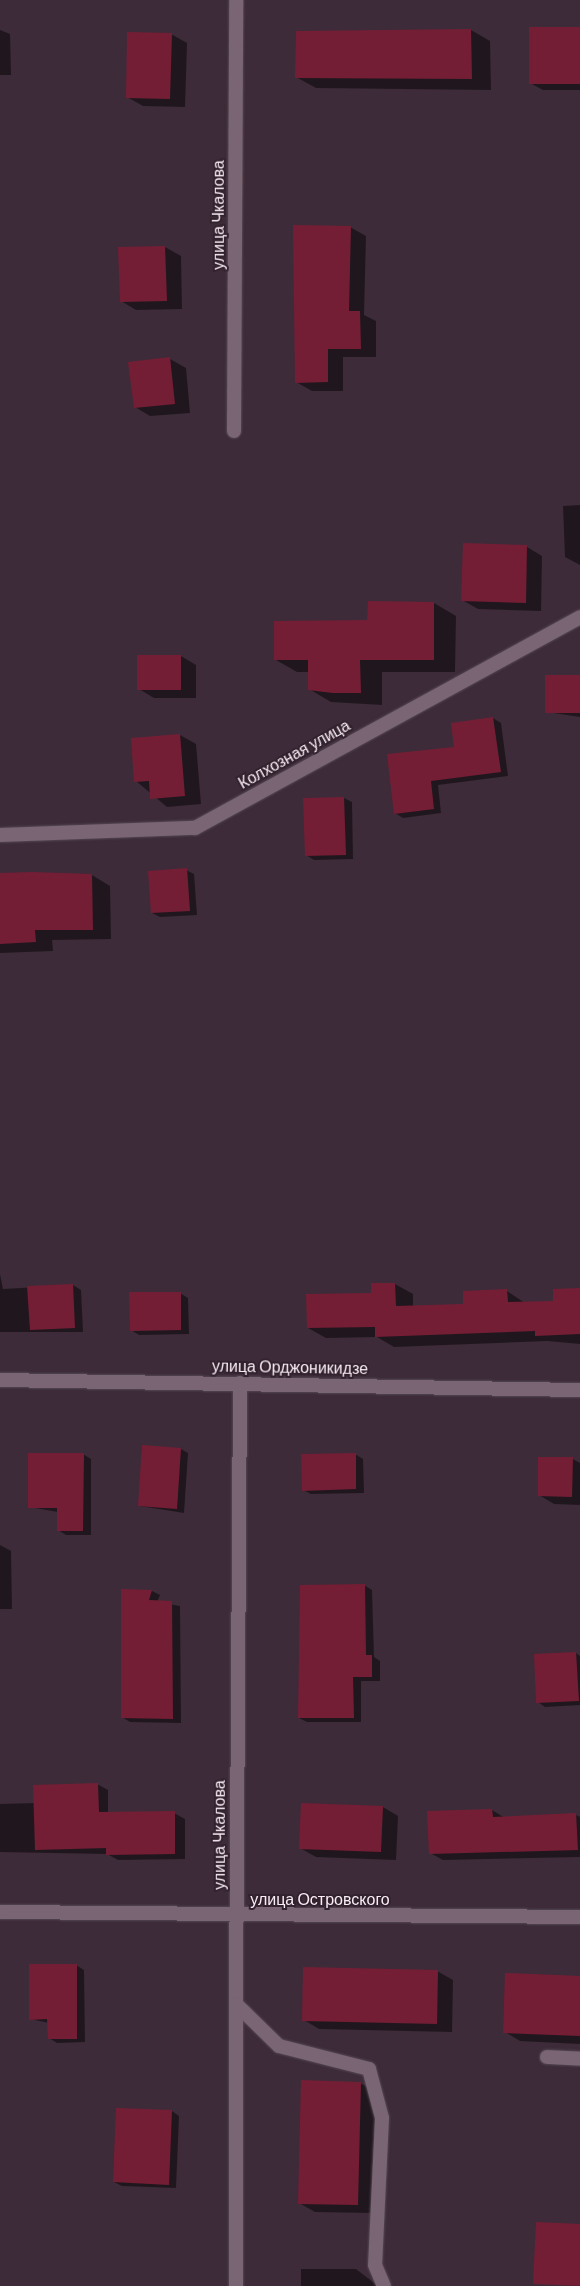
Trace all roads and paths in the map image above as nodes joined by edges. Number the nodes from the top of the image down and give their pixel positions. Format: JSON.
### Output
{"nodes":[{"id":1,"x":236,"y":0,"type":"edge"},
{"id":2,"x":234,"y":431,"type":"dead end"},
{"id":3,"x":580,"y":617,"type":"edge"},
{"id":4,"x":0,"y":835,"type":"edge"},
{"id":5,"x":0,"y":1380,"type":"edge"},
{"id":6,"x":240,"y":1383,"type":"junction"},
{"id":7,"x":580,"y":1390,"type":"edge"},
{"id":8,"x":0,"y":1912,"type":"edge"},
{"id":9,"x":236,"y":1916,"type":"junction"},
{"id":10,"x":580,"y":1917,"type":"edge"},
{"id":11,"x":236,"y":2004,"type":"junction"},
{"id":12,"x":547,"y":2057,"type":"dead end"},
{"id":13,"x":580,"y":2059,"type":"edge"},
{"id":14,"x":236,"y":2286,"type":"edge"},
{"id":15,"x":384,"y":2286,"type":"edge"}],
"edges":[{"from":1,"to":2,"type":"street","name":"улица Чкалова"},
{"from":3,"to":4,"type":"street","name":"Колхозная улица"},
{"from":5,"to":6,"type":"street","name":"улица Орджоникидзе"},
{"from":6,"to":7,"type":"street","name":"улица Орджоникидзе"},
{"from":6,"to":9,"type":"street","name":"улица Чкалова"},
{"from":8,"to":9,"type":"street","name":"улица Островского"},
{"from":9,"to":10,"type":"street","name":"улица Островского"},
{"from":9,"to":11,"type":"street","name":"улица Чкалова"},
{"from":11,"to":14,"type":"street","name":"улица Чкалова"},
{"from":11,"to":15,"type":"street"},
{"from":12,"to":13,"type":"street"}]}
